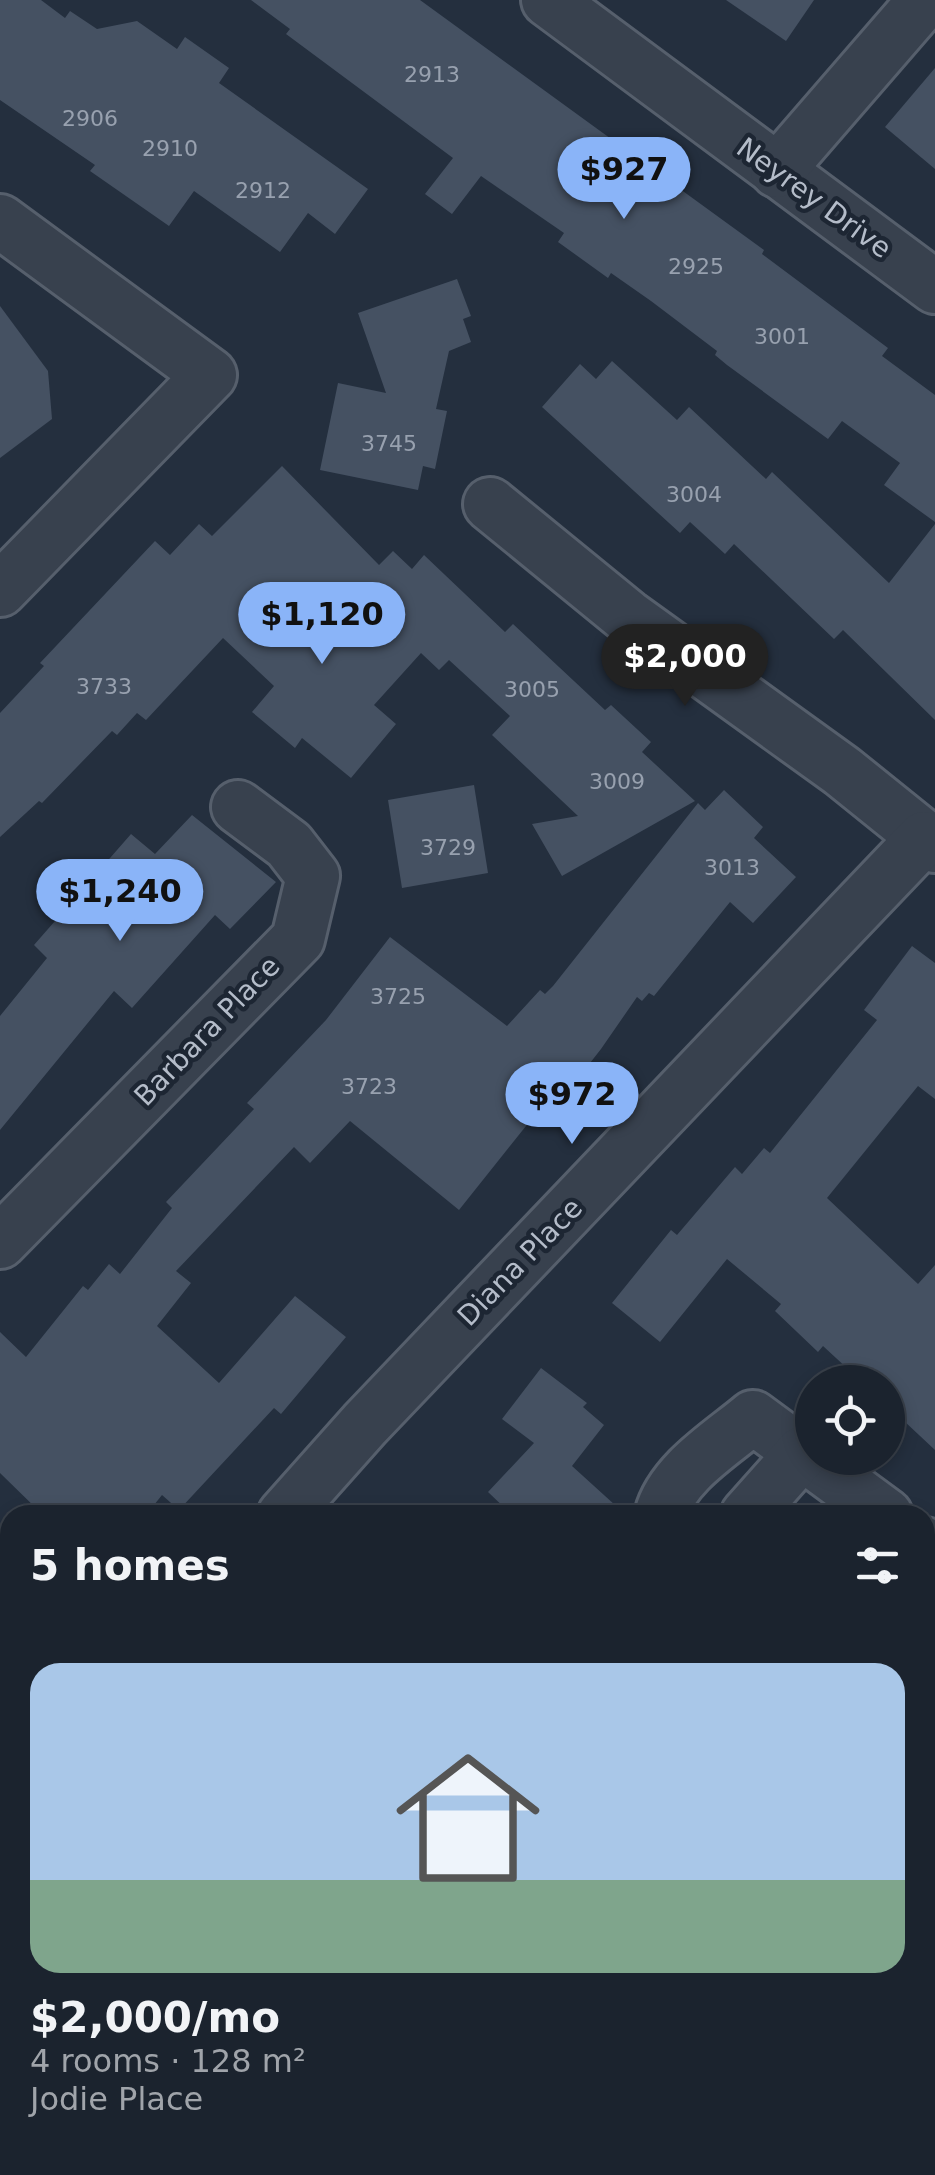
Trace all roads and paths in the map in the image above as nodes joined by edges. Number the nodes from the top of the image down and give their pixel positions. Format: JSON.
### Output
{"nodes":[{"id":1,"x":548,"y":0,"type":"edge"},
{"id":2,"x":925,"y":0,"type":"edge"},
{"id":3,"x":777,"y":171,"type":"junction"},
{"id":4,"x":0,"y":221,"type":"edge"},
{"id":5,"x":935,"y":287,"type":"edge"},
{"id":6,"x":490,"y":504,"type":"dead end"},
{"id":7,"x":0,"y":590,"type":"edge"},
{"id":8,"x":238,"y":807,"type":"dead end"},
{"id":9,"x":930,"y":842,"type":"edge"},
{"id":10,"x":0,"y":1242,"type":"edge"},
{"id":11,"x":795,"y":1448,"type":"edge"},
{"id":12,"x":795,"y":1461,"type":"edge"},
{"id":13,"x":832,"y":1475,"type":"edge"},
{"id":14,"x":293,"y":1505,"type":"edge"},
{"id":15,"x":664,"y":1505,"type":"edge"},
{"id":16,"x":756,"y":1505,"type":"edge"},
{"id":17,"x":872,"y":1505,"type":"edge"}],
"edges":[{"from":1,"to":3,"type":"street","name":"Neyrey Drive"},
{"from":2,"to":3,"type":"street"},
{"from":3,"to":5,"type":"street","name":"Neyrey Drive"},
{"from":4,"to":7,"type":"street"},
{"from":6,"to":9,"type":"street"},
{"from":8,"to":10,"type":"street","name":"Barbara Place"},
{"from":9,"to":14,"type":"street","name":"Diana Place"},
{"from":11,"to":15,"type":"street"},
{"from":12,"to":16,"type":"street"},
{"from":13,"to":17,"type":"street"}]}
